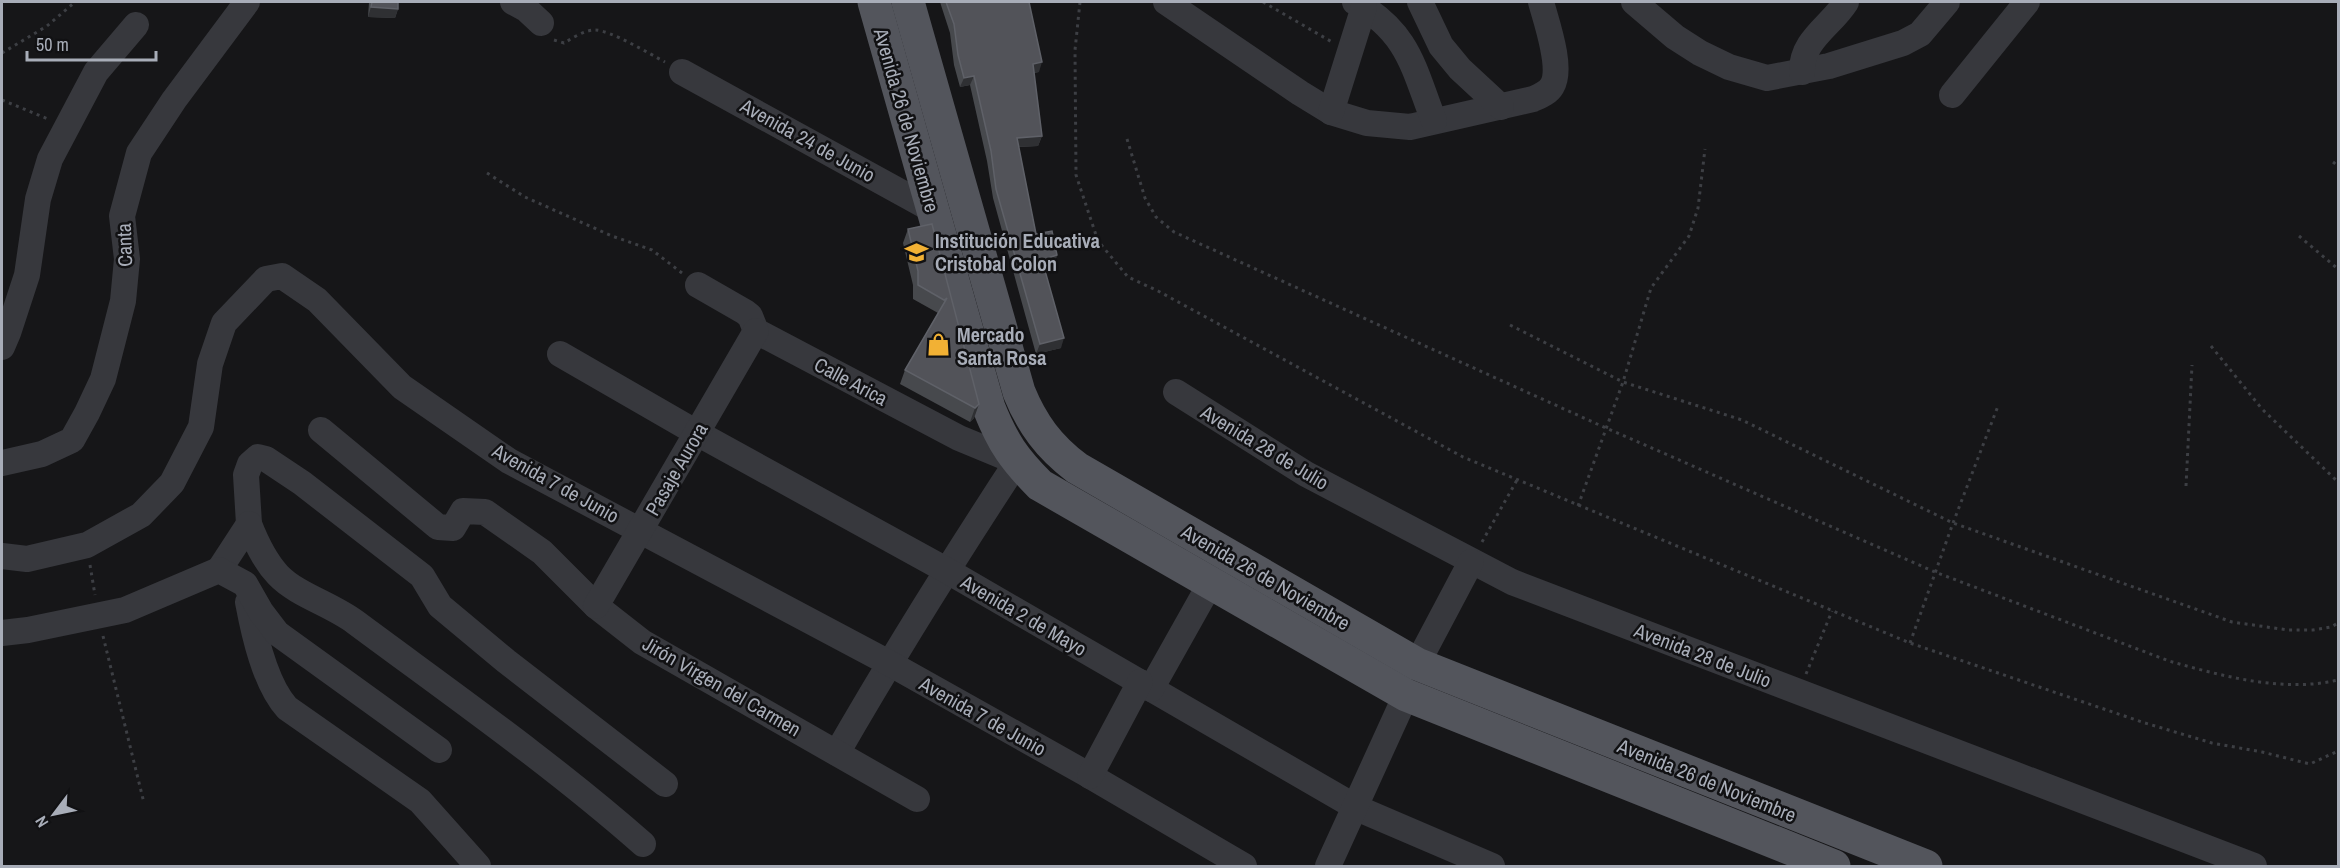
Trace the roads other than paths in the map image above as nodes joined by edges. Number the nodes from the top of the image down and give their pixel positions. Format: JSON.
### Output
{"nodes":[{"id":1,"x":247,"y":2,"type":"edge"},
{"id":2,"x":513,"y":2,"type":"edge"},
{"id":3,"x":874,"y":2,"type":"edge"},
{"id":4,"x":908,"y":2,"type":"edge"},
{"id":5,"x":1166,"y":2,"type":"edge"},
{"id":6,"x":1420,"y":2,"type":"edge"},
{"id":7,"x":1541,"y":2,"type":"edge"},
{"id":8,"x":1634,"y":2,"type":"edge"},
{"id":9,"x":1846,"y":2,"type":"edge"},
{"id":10,"x":1947,"y":2,"type":"edge"},
{"id":11,"x":2027,"y":2,"type":"edge"},
{"id":12,"x":1359,"y":4,"type":"edge"},
{"id":13,"x":541,"y":24,"type":"road end"},
{"id":14,"x":136,"y":25,"type":"dead end"},
{"id":15,"x":928,"y":71,"type":"junction"},
{"id":16,"x":682,"y":72,"type":"road end"},
{"id":17,"x":1802,"y":72,"type":"junction"},
{"id":18,"x":895,"y":80,"type":"junction"},
{"id":19,"x":1952,"y":95,"type":"dead end"},
{"id":20,"x":1501,"y":106,"type":"junction"},
{"id":21,"x":1331,"y":112,"type":"junction"},
{"id":22,"x":1434,"y":121,"type":"junction"},
{"id":23,"x":933,"y":210,"type":"junction"},
{"id":24,"x":698,"y":285,"type":"road end"},
{"id":25,"x":756,"y":331,"type":"junction"},
{"id":26,"x":2,"y":347,"type":"edge"},
{"id":27,"x":560,"y":354,"type":"dead end"},
{"id":28,"x":1176,"y":392,"type":"dead end"},
{"id":29,"x":321,"y":430,"type":"dead end"},
{"id":30,"x":697,"y":433,"type":"junction"},
{"id":31,"x":1017,"y":462,"type":"junction"},
{"id":32,"x":2,"y":463,"type":"edge"},
{"id":33,"x":249,"y":524,"type":"junction"},
{"id":34,"x":641,"y":529,"type":"junction"},
{"id":35,"x":2,"y":556,"type":"edge"},
{"id":36,"x":1471,"y":562,"type":"junction"},
{"id":37,"x":219,"y":570,"type":"junction"},
{"id":38,"x":946,"y":570,"type":"junction"},
{"id":39,"x":245,"y":584,"type":"junction"},
{"id":40,"x":1210,"y":584,"type":"junction"},
{"id":41,"x":596,"y":606,"type":"junction"},
{"id":42,"x":2,"y":633,"type":"edge"},
{"id":43,"x":889,"y":663,"type":"junction"},
{"id":44,"x":1417,"y":664,"type":"junction"},
{"id":45,"x":1145,"y":686,"type":"junction"},
{"id":46,"x":1406,"y":695,"type":"junction"},
{"id":47,"x":439,"y":750,"type":"dead end"},
{"id":48,"x":837,"y":753,"type":"junction"},
{"id":49,"x":1090,"y":776,"type":"junction"},
{"id":50,"x":665,"y":784,"type":"dead end"},
{"id":51,"x":918,"y":799,"type":"dead end"},
{"id":52,"x":1354,"y":806,"type":"junction"},
{"id":53,"x":643,"y":844,"type":"dead end"},
{"id":54,"x":1784,"y":857,"type":"edge"},
{"id":55,"x":478,"y":867,"type":"edge"},
{"id":56,"x":1244,"y":867,"type":"edge"},
{"id":57,"x":1328,"y":867,"type":"edge"},
{"id":58,"x":1492,"y":867,"type":"edge"},
{"id":59,"x":1834,"y":867,"type":"edge"},
{"id":60,"x":1926,"y":867,"type":"edge"},
{"id":61,"x":2254,"y":867,"type":"edge"}],
"edges":[{"from":1,"to":32,"type":"street","name":"Canta"},
{"from":2,"to":13,"type":"street"},
{"from":3,"to":18,"type":"main road","name":"Avenida 26 de Noviembre"},
{"from":4,"to":15,"type":"main road","name":"Avenida 26 de Noviembre"},
{"from":5,"to":21,"type":"street"},
{"from":6,"to":20,"type":"street"},
{"from":7,"to":20,"type":"street"},
{"from":8,"to":17,"type":"street"},
{"from":9,"to":17,"type":"street"},
{"from":10,"to":17,"type":"street"},
{"from":11,"to":19,"type":"street"},
{"from":12,"to":21,"type":"street"},
{"from":12,"to":22,"type":"street"},
{"from":14,"to":26,"type":"street"},
{"from":15,"to":18,"type":"main road"},
{"from":15,"to":44,"type":"main road","name":"Avenida 26 de Noviembre"},
{"from":16,"to":23,"type":"street","name":"Avenida 24 de Junio"},
{"from":18,"to":23,"type":"main road","name":"Avenida 26 de Noviembre"},
{"from":20,"to":22,"type":"street"},
{"from":21,"to":22,"type":"street"},
{"from":23,"to":31,"type":"main road","name":"Avenida 26 de Noviembre"},
{"from":24,"to":25,"type":"street","name":"Calle Arica"},
{"from":25,"to":30,"type":"street","name":"Pasaje Aurora"},
{"from":25,"to":31,"type":"street","name":"Calle Arica"},
{"from":27,"to":30,"type":"street","name":"Avenida 2 de Mayo"},
{"from":28,"to":36,"type":"street","name":"Avenida 28 de Julio"},
{"from":29,"to":41,"type":"street","name":"Jirón Virgen del Carmen"},
{"from":30,"to":34,"type":"street","name":"Pasaje Aurora"},
{"from":30,"to":38,"type":"street","name":"Avenida 2 de Mayo"},
{"from":31,"to":38,"type":"street"},
{"from":31,"to":40,"type":"main road","name":"Avenida 26 de Noviembre"},
{"from":33,"to":37,"type":"street"},
{"from":33,"to":50,"type":"street"},
{"from":33,"to":53,"type":"street"},
{"from":34,"to":35,"type":"street","name":"Avenida 7 de Junio"},
{"from":34,"to":41,"type":"street","name":"Pasaje Aurora"},
{"from":34,"to":43,"type":"street","name":"Avenida 7 de Junio"},
{"from":36,"to":44,"type":"street"},
{"from":36,"to":61,"type":"street","name":"Avenida 28 de Julio"},
{"from":37,"to":39,"type":"street"},
{"from":37,"to":42,"type":"street"},
{"from":38,"to":43,"type":"street"},
{"from":38,"to":45,"type":"street","name":"Avenida 2 de Mayo"},
{"from":39,"to":47,"type":"street"},
{"from":39,"to":55,"type":"street"},
{"from":40,"to":45,"type":"street"},
{"from":40,"to":46,"type":"main road","name":"Avenida 26 de Noviembre"},
{"from":41,"to":48,"type":"street","name":"Jirón Virgen del Carmen"},
{"from":43,"to":48,"type":"street"},
{"from":43,"to":49,"type":"street","name":"Avenida 7 de Junio"},
{"from":44,"to":60,"type":"main road","name":"Avenida 26 de Noviembre"},
{"from":45,"to":49,"type":"street"},
{"from":45,"to":52,"type":"street","name":"Avenida 2 de Mayo"},
{"from":46,"to":52,"type":"street"},
{"from":46,"to":54,"type":"main road","name":"Avenida 26 de Noviembre"},
{"from":48,"to":51,"type":"street","name":"Jirón Virgen del Carmen"},
{"from":49,"to":56,"type":"street","name":"Avenida 7 de Junio"},
{"from":52,"to":57,"type":"street"},
{"from":52,"to":58,"type":"street","name":"Avenida 2 de Mayo"},
{"from":54,"to":59,"type":"main road","name":"Avenida 26 de Noviembre"}]}
